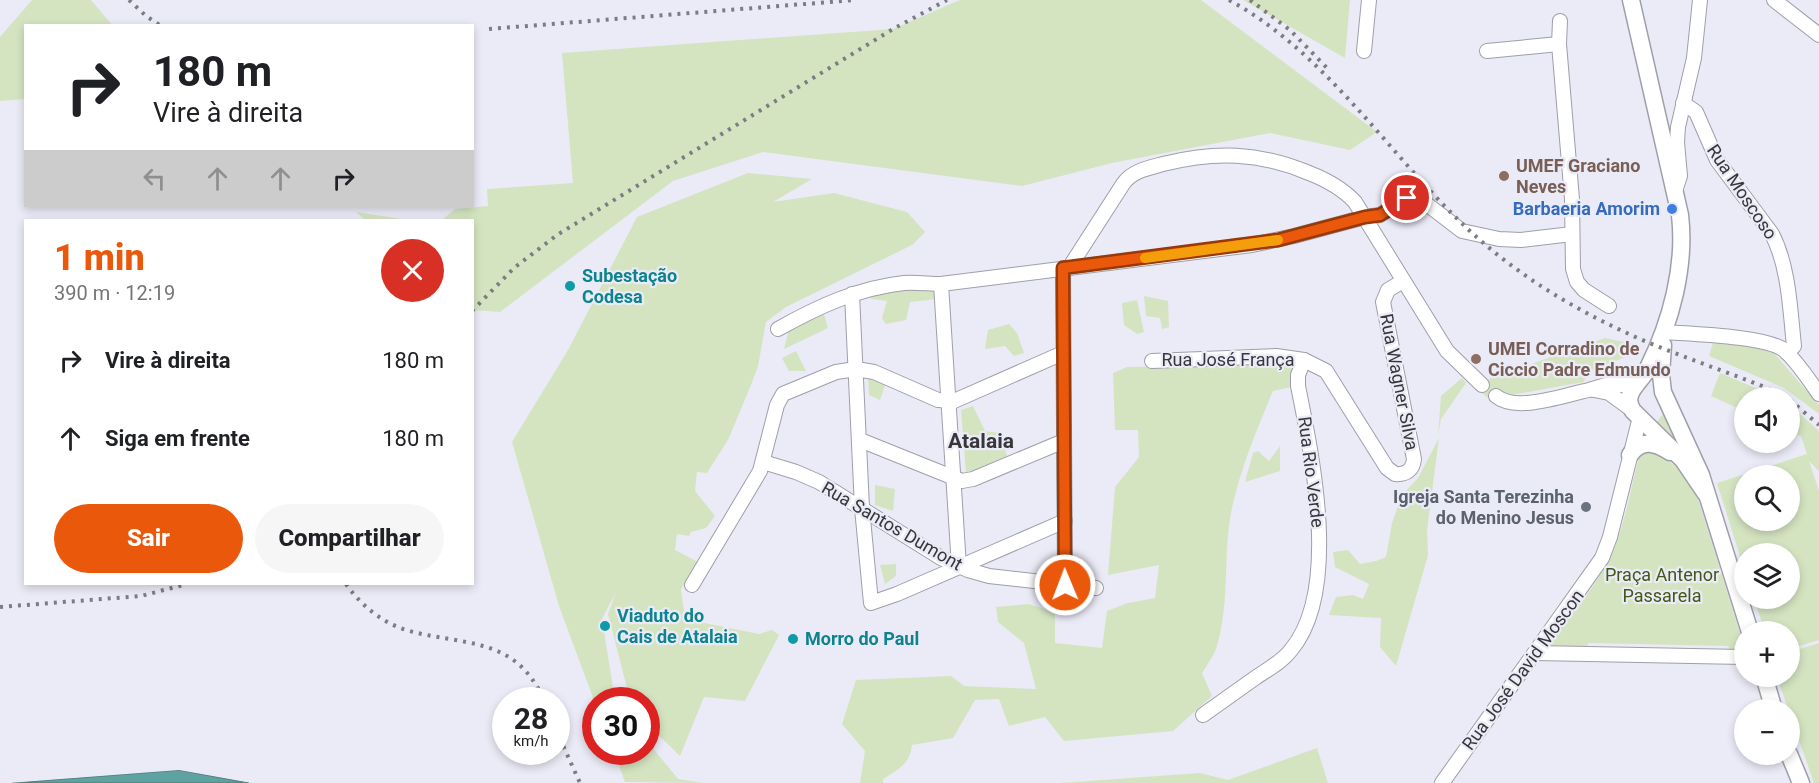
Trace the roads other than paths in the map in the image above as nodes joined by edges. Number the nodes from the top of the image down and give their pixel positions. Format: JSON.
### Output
{"nodes":[{"id":1,"x":1369,"y":0,"type":"edge"},
{"id":2,"x":1631,"y":0,"type":"edge"},
{"id":3,"x":1700,"y":0,"type":"edge"},
{"id":4,"x":1774,"y":0,"type":"edge"},
{"id":5,"x":1560,"y":21,"type":"dead end"},
{"id":6,"x":1819,"y":34,"type":"edge"},
{"id":7,"x":1559,"y":44,"type":"junction"},
{"id":8,"x":1364,"y":51,"type":"dead end"},
{"id":9,"x":1487,"y":51,"type":"dead end"},
{"id":10,"x":1683,"y":103,"type":"junction"},
{"id":11,"x":1675,"y":192,"type":"junction"},
{"id":12,"x":1365,"y":217,"type":"junction"},
{"id":13,"x":1572,"y":234,"type":"junction"},
{"id":14,"x":1066,"y":268,"type":"junction"},
{"id":15,"x":1402,"y":281,"type":"junction"},
{"id":16,"x":941,"y":284,"type":"junction"},
{"id":17,"x":852,"y":294,"type":"junction"},
{"id":18,"x":1609,"y":306,"type":"dead end"},
{"id":19,"x":778,"y":329,"type":"dead end"},
{"id":20,"x":1664,"y":332,"type":"junction"},
{"id":21,"x":1063,"y":353,"type":"junction"},
{"id":22,"x":1787,"y":353,"type":"junction"},
{"id":23,"x":1304,"y":360,"type":"junction"},
{"id":24,"x":1152,"y":361,"type":"dead end"},
{"id":25,"x":856,"y":369,"type":"junction"},
{"id":26,"x":1482,"y":385,"type":"dead end"},
{"id":27,"x":1636,"y":385,"type":"junction"},
{"id":28,"x":1589,"y":390,"type":"junction"},
{"id":29,"x":1663,"y":392,"type":"junction"},
{"id":30,"x":1819,"y":394,"type":"edge"},
{"id":31,"x":1496,"y":396,"type":"dead end"},
{"id":32,"x":949,"y":402,"type":"junction"},
{"id":33,"x":1635,"y":413,"type":"junction"},
{"id":34,"x":860,"y":440,"type":"junction"},
{"id":35,"x":1064,"y":441,"type":"junction"},
{"id":36,"x":1630,"y":455,"type":"junction"},
{"id":37,"x":1683,"y":460,"type":"junction"},
{"id":38,"x":763,"y":462,"type":"junction"},
{"id":39,"x":953,"y":479,"type":"junction"},
{"id":40,"x":1706,"y":494,"type":"junction"},
{"id":41,"x":862,"y":508,"type":"junction"},
{"id":42,"x":1065,"y":521,"type":"junction"},
{"id":43,"x":959,"y":567,"type":"junction"},
{"id":44,"x":692,"y":585,"type":"dead end"},
{"id":45,"x":1065,"y":585,"type":"junction"},
{"id":46,"x":1095,"y":588,"type":"dead end"},
{"id":47,"x":1746,"y":621,"type":"edge"},
{"id":48,"x":1535,"y":652,"type":"junction"},
{"id":49,"x":1734,"y":657,"type":"edge"},
{"id":50,"x":1203,"y":715,"type":"dead end"},
{"id":51,"x":1794,"y":765,"type":"edge"},
{"id":52,"x":1442,"y":783,"type":"edge"},
{"id":53,"x":1801,"y":783,"type":"edge"}],
"edges":[{"from":1,"to":8,"type":"street"},
{"from":2,"to":11,"type":"street"},
{"from":3,"to":10,"type":"street"},
{"from":4,"to":6,"type":"street"},
{"from":5,"to":7,"type":"street"},
{"from":7,"to":9,"type":"street"},
{"from":7,"to":13,"type":"street"},
{"from":10,"to":11,"type":"street"},
{"from":10,"to":22,"type":"street","name":"Rua Moscoso"},
{"from":11,"to":20,"type":"street"},
{"from":12,"to":13,"type":"street"},
{"from":12,"to":14,"type":"street"},
{"from":12,"to":14,"type":"street"},
{"from":12,"to":15,"type":"street"},
{"from":13,"to":18,"type":"street"},
{"from":14,"to":16,"type":"street"},
{"from":14,"to":21,"type":"street"},
{"from":15,"to":23,"type":"street","name":"Rua Wagner Silva"},
{"from":15,"to":26,"type":"street"},
{"from":16,"to":17,"type":"street"},
{"from":16,"to":32,"type":"street"},
{"from":17,"to":19,"type":"street"},
{"from":17,"to":25,"type":"street"},
{"from":20,"to":22,"type":"street"},
{"from":20,"to":27,"type":"street"},
{"from":20,"to":29,"type":"street"},
{"from":21,"to":32,"type":"street"},
{"from":21,"to":35,"type":"street"},
{"from":22,"to":30,"type":"street"},
{"from":23,"to":24,"type":"street","name":"Rua José França"},
{"from":23,"to":50,"type":"street","name":"Rua Rio Verde"},
{"from":25,"to":32,"type":"street"},
{"from":25,"to":34,"type":"street"},
{"from":25,"to":38,"type":"street"},
{"from":27,"to":28,"type":"street"},
{"from":27,"to":29,"type":"street"},
{"from":27,"to":33,"type":"street"},
{"from":28,"to":31,"type":"street"},
{"from":28,"to":33,"type":"street"},
{"from":29,"to":33,"type":"street"},
{"from":29,"to":40,"type":"street"},
{"from":32,"to":39,"type":"street"},
{"from":33,"to":36,"type":"street","name":"Rua José David Moscon"},
{"from":33,"to":37,"type":"street"},
{"from":34,"to":39,"type":"street"},
{"from":34,"to":41,"type":"street"},
{"from":35,"to":39,"type":"street"},
{"from":35,"to":42,"type":"street"},
{"from":36,"to":37,"type":"street"},
{"from":36,"to":48,"type":"street","name":"Rua José David Moscon"},
{"from":37,"to":40,"type":"street"},
{"from":38,"to":41,"type":"street","name":"Rua Santos Dumont"},
{"from":38,"to":44,"type":"street"},
{"from":39,"to":43,"type":"street"},
{"from":40,"to":47,"type":"street"},
{"from":41,"to":43,"type":"street","name":"Rua Santos Dumont"},
{"from":41,"to":43,"type":"street"},
{"from":42,"to":43,"type":"street"},
{"from":42,"to":45,"type":"street"},
{"from":43,"to":45,"type":"street","name":"Rua Santos Dumont"},
{"from":45,"to":46,"type":"street","name":"Rua Santos Dumont"},
{"from":48,"to":49,"type":"street"},
{"from":48,"to":52,"type":"street","name":"Rua José David Moscon"},
{"from":51,"to":53,"type":"street"}]}
